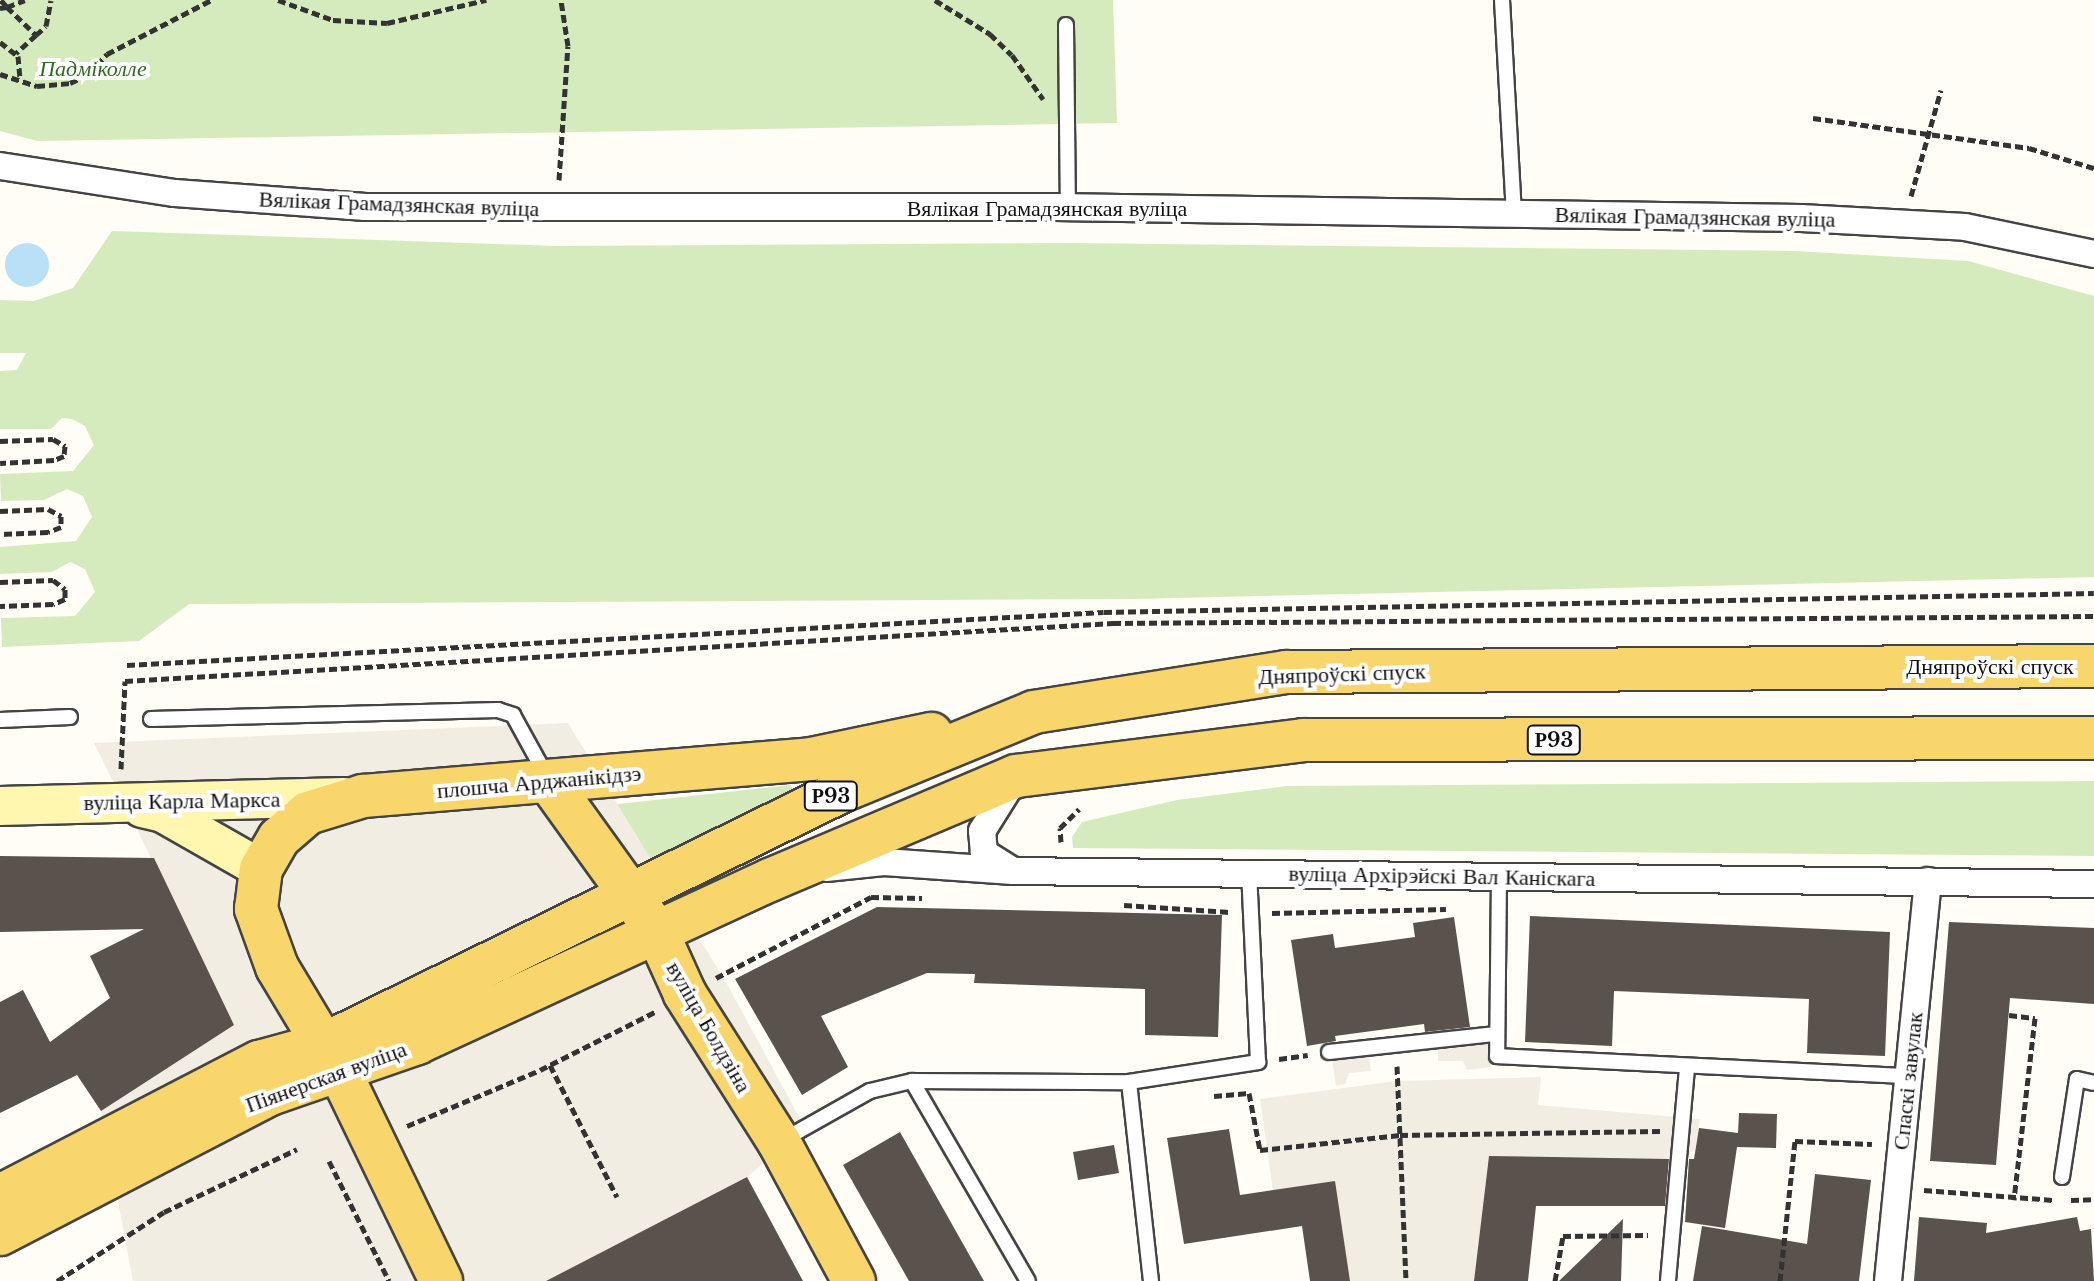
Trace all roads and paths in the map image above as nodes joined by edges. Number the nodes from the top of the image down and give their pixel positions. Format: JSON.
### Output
{"nodes":[{"id":1,"x":1,"y":0,"type":"edge"},
{"id":2,"x":25,"y":0,"type":"edge"},
{"id":3,"x":51,"y":0,"type":"edge"},
{"id":4,"x":211,"y":0,"type":"edge"},
{"id":5,"x":278,"y":0,"type":"edge"},
{"id":6,"x":486,"y":0,"type":"edge"},
{"id":7,"x":561,"y":0,"type":"edge"},
{"id":8,"x":935,"y":0,"type":"edge"},
{"id":9,"x":1502,"y":0,"type":"edge"},
{"id":10,"x":3,"y":8,"type":"edge"},
{"id":11,"x":1066,"y":25,"type":"dead end"},
{"id":12,"x":36,"y":35,"type":"junction"},
{"id":13,"x":0,"y":42,"type":"edge"},
{"id":14,"x":16,"y":53,"type":"junction"},
{"id":15,"x":0,"y":74,"type":"edge"},
{"id":16,"x":20,"y":79,"type":"junction"},
{"id":17,"x":1941,"y":90,"type":"dead end"},
{"id":18,"x":1045,"y":102,"type":"dead end"},
{"id":19,"x":1813,"y":118,"type":"dead end"},
{"id":20,"x":1929,"y":133,"type":"junction"},
{"id":21,"x":0,"y":166,"type":"edge"},
{"id":22,"x":2094,"y":168,"type":"edge"},
{"id":23,"x":1068,"y":208,"type":"junction"},
{"id":24,"x":557,"y":209,"type":"junction"},
{"id":25,"x":1514,"y":213,"type":"junction"},
{"id":26,"x":1903,"y":224,"type":"junction"},
{"id":27,"x":2094,"y":254,"type":"edge"},
{"id":28,"x":0,"y":441,"type":"edge"},
{"id":29,"x":0,"y":463,"type":"edge"},
{"id":30,"x":0,"y":511,"type":"edge"},
{"id":31,"x":0,"y":534,"type":"edge"},
{"id":32,"x":0,"y":582,"type":"edge"},
{"id":33,"x":2094,"y":593,"type":"edge"},
{"id":34,"x":0,"y":606,"type":"edge"},
{"id":35,"x":2094,"y":616,"type":"edge"},
{"id":36,"x":127,"y":665,"type":"dead end"},
{"id":37,"x":2094,"y":666,"type":"edge"},
{"id":38,"x":1034,"y":712,"type":"junction"},
{"id":39,"x":70,"y":717,"type":"dead end"},
{"id":40,"x":151,"y":719,"type":"dead end"},
{"id":41,"x":0,"y":720,"type":"edge"},
{"id":42,"x":2094,"y":738,"type":"edge"},
{"id":43,"x":1016,"y":776,"type":"junction"},
{"id":44,"x":550,"y":783,"type":"junction"},
{"id":45,"x":120,"y":788,"type":"junction"},
{"id":46,"x":363,"y":796,"type":"junction"},
{"id":47,"x":0,"y":806,"type":"edge"},
{"id":48,"x":1086,"y":808,"type":"dead end"},
{"id":49,"x":261,"y":869,"type":"junction"},
{"id":50,"x":1013,"y":871,"type":"junction"},
{"id":51,"x":1062,"y":871,"type":"junction"},
{"id":52,"x":791,"y":872,"type":"junction"},
{"id":53,"x":1249,"y":874,"type":"junction"},
{"id":54,"x":1499,"y":877,"type":"junction"},
{"id":55,"x":1928,"y":881,"type":"junction"},
{"id":56,"x":2094,"y":884,"type":"edge"},
{"id":57,"x":634,"y":896,"type":"junction"},
{"id":58,"x":931,"y":898,"type":"dead end"},
{"id":59,"x":657,"y":932,"type":"junction"},
{"id":60,"x":715,"y":978,"type":"dead end"},
{"id":61,"x":660,"y":1009,"type":"dead end"},
{"id":62,"x":2009,"y":1015,"type":"dead end"},
{"id":63,"x":1496,"y":1034,"type":"junction"},
{"id":64,"x":1397,"y":1043,"type":"junction"},
{"id":65,"x":1329,"y":1052,"type":"joint"},
{"id":66,"x":333,"y":1058,"type":"junction"},
{"id":67,"x":1258,"y":1062,"type":"junction"},
{"id":68,"x":550,"y":1065,"type":"junction"},
{"id":69,"x":1687,"y":1069,"type":"junction"},
{"id":70,"x":1908,"y":1076,"type":"junction"},
{"id":71,"x":912,"y":1081,"type":"junction"},
{"id":72,"x":1129,"y":1082,"type":"junction"},
{"id":73,"x":2094,"y":1083,"type":"edge"},
{"id":74,"x":1204,"y":1097,"type":"dead end"},
{"id":75,"x":406,"y":1127,"type":"dead end"},
{"id":76,"x":1681,"y":1131,"type":"junction"},
{"id":77,"x":1400,"y":1135,"type":"junction"},
{"id":78,"x":779,"y":1142,"type":"junction"},
{"id":79,"x":1901,"y":1146,"type":"junction"},
{"id":80,"x":297,"y":1149,"type":"dead end"},
{"id":81,"x":329,"y":1161,"type":"dead end"},
{"id":82,"x":2062,"y":1177,"type":"dead end"},
{"id":83,"x":1897,"y":1187,"type":"junction"},
{"id":84,"x":0,"y":1196,"type":"edge"},
{"id":85,"x":617,"y":1197,"type":"dead end"},
{"id":86,"x":2094,"y":1199,"type":"edge"},
{"id":87,"x":2014,"y":1200,"type":"junction"},
{"id":88,"x":0,"y":1234,"type":"edge"},
{"id":89,"x":1672,"y":1235,"type":"junction"},
{"id":90,"x":57,"y":1281,"type":"edge"},
{"id":91,"x":389,"y":1281,"type":"edge"},
{"id":92,"x":441,"y":1281,"type":"edge"},
{"id":93,"x":854,"y":1281,"type":"edge"},
{"id":94,"x":1028,"y":1281,"type":"edge"},
{"id":95,"x":1151,"y":1281,"type":"edge"},
{"id":96,"x":1406,"y":1281,"type":"edge"},
{"id":97,"x":1555,"y":1281,"type":"edge"},
{"id":98,"x":1668,"y":1281,"type":"edge"},
{"id":99,"x":1780,"y":1281,"type":"edge"},
{"id":100,"x":1888,"y":1281,"type":"edge"}],
"edges":[{"from":1,"to":10,"type":"path"},
{"from":2,"to":10,"type":"path"},
{"from":3,"to":12,"type":"path"},
{"from":4,"to":16,"type":"path"},
{"from":5,"to":6,"type":"path"},
{"from":7,"to":24,"type":"path"},
{"from":8,"to":18,"type":"path"},
{"from":9,"to":25,"type":"lane"},
{"from":10,"to":12,"type":"path"},
{"from":11,"to":23,"type":"lane"},
{"from":12,"to":14,"type":"path"},
{"from":13,"to":14,"type":"path"},
{"from":14,"to":16,"type":"path"},
{"from":15,"to":16,"type":"path"},
{"from":17,"to":20,"type":"path"},
{"from":19,"to":20,"type":"path"},
{"from":20,"to":22,"type":"path"},
{"from":20,"to":26,"type":"path"},
{"from":21,"to":24,"type":"street","name":"Вялікая Грамадзянская вуліца"},
{"from":23,"to":24,"type":"street","name":"Вялікая Грамадзянская вуліца"},
{"from":23,"to":25,"type":"street","name":"Вялікая Грамадзянская вуліца"},
{"from":25,"to":26,"type":"street","name":"Вялікая Грамадзянская вуліца"},
{"from":26,"to":27,"type":"street","name":"Вялікая Грамадзянская вуліца"},
{"from":28,"to":29,"type":"path"},
{"from":30,"to":31,"type":"path"},
{"from":32,"to":34,"type":"path"},
{"from":33,"to":36,"type":"path"},
{"from":35,"to":45,"type":"path"},
{"from":37,"to":38,"type":"main road","name":"Дняпроўскі спуск","number":"Р93"},
{"from":38,"to":44,"type":"main road","name":"плошча Арджанікідзэ"},
{"from":38,"to":57,"type":"main road","name":"Дняпроўскі спуск","number":"Р93"},
{"from":39,"to":41,"type":"lane"},
{"from":40,"to":44,"type":"lane"},
{"from":42,"to":43,"type":"main road","number":"Р93"},
{"from":43,"to":50,"type":"street"},
{"from":43,"to":52,"type":"main road","number":"Р93"},
{"from":44,"to":46,"type":"main road","name":"плошча Арджанікідзэ"},
{"from":44,"to":57,"type":"main road","name":"вуліца Болдзіна"},
{"from":45,"to":46,"type":"main road","name":"вуліца Карла Маркса"},
{"from":45,"to":47,"type":"main road","name":"вуліца Карла Маркса"},
{"from":45,"to":49,"type":"main road"},
{"from":46,"to":49,"type":"main road","name":"плошча Арджанікідзэ"},
{"from":48,"to":51,"type":"path"},
{"from":49,"to":66,"type":"main road","name":"плошча Арджанікідзэ"},
{"from":50,"to":51,"type":"street","name":"вуліца Архірэйскі Вал Каніскага"},
{"from":50,"to":52,"type":"street","name":"вуліца Архірэйскі Вал Каніскага"},
{"from":51,"to":53,"type":"street","name":"вуліца Архірэйскі Вал Каніскага"},
{"from":52,"to":59,"type":"main road","number":"Р93"},
{"from":53,"to":54,"type":"street","name":"вуліца Архірэйскі Вал Каніскага"},
{"from":53,"to":67,"type":"lane"},
{"from":54,"to":55,"type":"street","name":"вуліца Архірэйскі Вал Каніскага"},
{"from":54,"to":63,"type":"lane"},
{"from":55,"to":56,"type":"street","name":"вуліца Архірэйскі Вал Каніскага"},
{"from":55,"to":70,"type":"street","name":"Спаскі завулак"},
{"from":57,"to":59,"type":"main road","name":"вуліца Болдзіна"},
{"from":57,"to":66,"type":"main road","name":"Піянерская вуліца","number":"Р93"},
{"from":58,"to":60,"type":"path"},
{"from":59,"to":66,"type":"main road","name":"Піянерская вуліца"},
{"from":59,"to":78,"type":"main road","name":"вуліца Болдзіна"},
{"from":61,"to":68,"type":"path"},
{"from":62,"to":87,"type":"path"},
{"from":63,"to":64,"type":"lane"},
{"from":63,"to":69,"type":"lane"},
{"from":64,"to":65,"type":"lane"},
{"from":64,"to":77,"type":"path"},
{"from":65,"to":67,"type":"path"},
{"from":66,"to":84,"type":"main road","name":"Піянерская вуліца"},
{"from":66,"to":88,"type":"main road","name":"Піянерская вуліца"},
{"from":66,"to":92,"type":"main road","name":"плошча Арджанікідзэ"},
{"from":67,"to":72,"type":"lane"},
{"from":68,"to":75,"type":"path"},
{"from":68,"to":85,"type":"path"},
{"from":69,"to":70,"type":"lane"},
{"from":69,"to":76,"type":"lane"},
{"from":70,"to":79,"type":"street","name":"Спаскі завулак"},
{"from":71,"to":72,"type":"lane"},
{"from":71,"to":78,"type":"lane"},
{"from":71,"to":94,"type":"lane"},
{"from":72,"to":95,"type":"lane"},
{"from":73,"to":82,"type":"lane"},
{"from":74,"to":77,"type":"path"},
{"from":76,"to":77,"type":"path"},
{"from":76,"to":89,"type":"lane"},
{"from":77,"to":96,"type":"path"},
{"from":78,"to":93,"type":"main road","name":"вуліца Болдзіна"},
{"from":79,"to":83,"type":"street","name":"Спаскі завулак"},
{"from":79,"to":99,"type":"path"},
{"from":80,"to":90,"type":"path"},
{"from":81,"to":91,"type":"path"},
{"from":83,"to":87,"type":"path"},
{"from":83,"to":100,"type":"street","name":"Спаскі завулак"},
{"from":86,"to":87,"type":"path"},
{"from":89,"to":97,"type":"path"},
{"from":89,"to":98,"type":"lane"}]}
